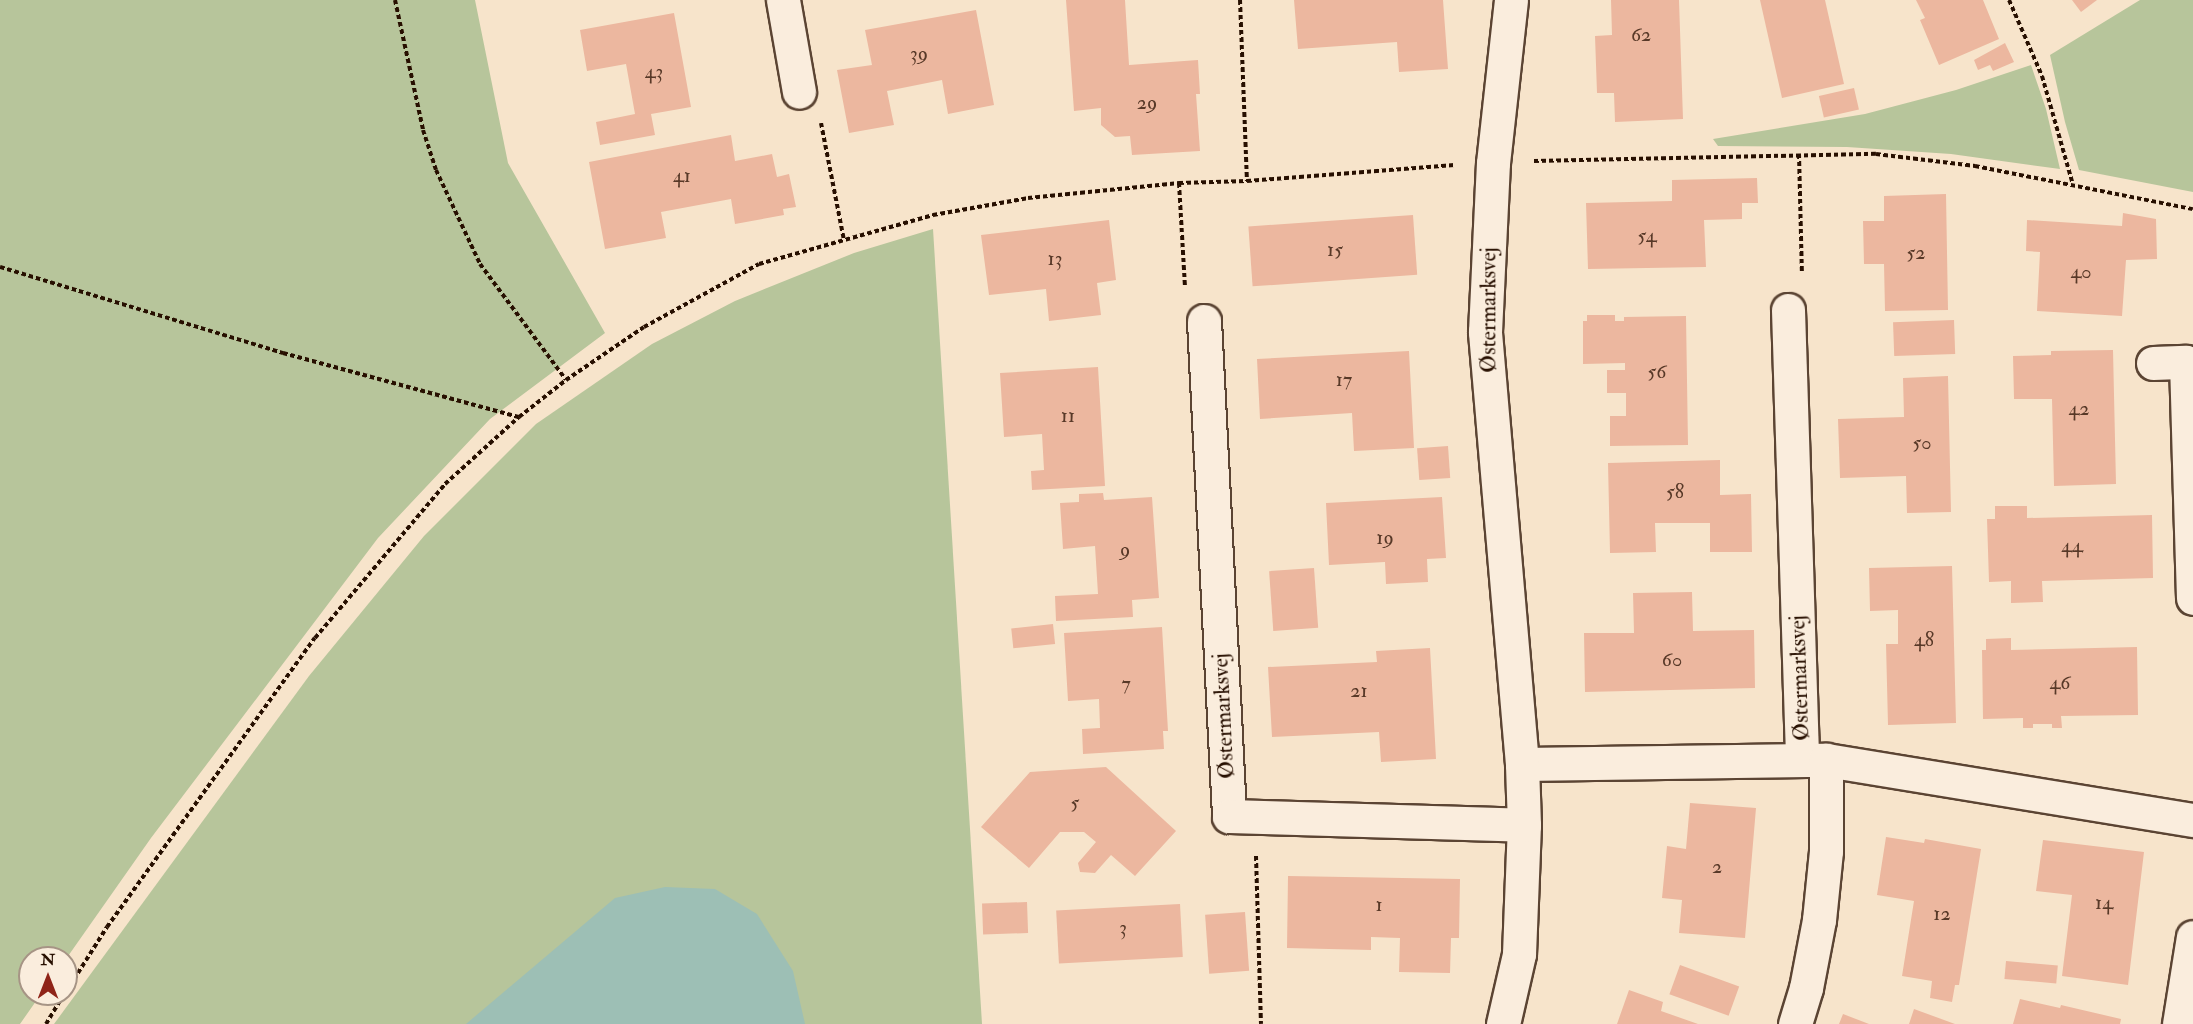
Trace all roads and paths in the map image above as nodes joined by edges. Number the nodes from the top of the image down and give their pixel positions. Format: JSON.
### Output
{"nodes":[{"id":1,"x":395,"y":0,"type":"edge"},
{"id":2,"x":783,"y":0,"type":"edge"},
{"id":3,"x":1240,"y":0,"type":"edge"},
{"id":4,"x":1511,"y":0,"type":"edge"},
{"id":5,"x":2009,"y":0,"type":"edge"},
{"id":6,"x":799,"y":92,"type":"joint"},
{"id":7,"x":1800,"y":154,"type":"junction"},
{"id":8,"x":1493,"y":163,"type":"junction"},
{"id":9,"x":1247,"y":181,"type":"junction"},
{"id":10,"x":1179,"y":183,"type":"junction"},
{"id":11,"x":2073,"y":185,"type":"junction"},
{"id":12,"x":2193,"y":208,"type":"edge"},
{"id":13,"x":844,"y":240,"type":"junction"},
{"id":14,"x":0,"y":267,"type":"edge"},
{"id":15,"x":1788,"y":310,"type":"joint"},
{"id":16,"x":1204,"y":321,"type":"joint"},
{"id":17,"x":2153,"y":363,"type":"dead end"},
{"id":18,"x":566,"y":380,"type":"junction"},
{"id":19,"x":519,"y":417,"type":"junction"},
{"id":20,"x":2193,"y":598,"type":"edge"},
{"id":21,"x":1814,"y":759,"type":"junction"},
{"id":22,"x":1522,"y":764,"type":"junction"},
{"id":23,"x":1255,"y":817,"type":"junction"},
{"id":24,"x":2193,"y":820,"type":"edge"},
{"id":25,"x":1524,"y":825,"type":"junction"},
{"id":26,"x":2193,"y":937,"type":"edge"},
{"id":27,"x":78,"y":973,"type":"edge"},
{"id":28,"x":57,"y":1006,"type":"edge"},
{"id":29,"x":46,"y":1024,"type":"edge"},
{"id":30,"x":1261,"y":1024,"type":"edge"},
{"id":31,"x":1503,"y":1024,"type":"edge"},
{"id":32,"x":1796,"y":1024,"type":"edge"},
{"id":33,"x":2179,"y":1024,"type":"edge"}],
"edges":[{"from":1,"to":18,"type":"path"},
{"from":2,"to":6,"type":"street"},
{"from":3,"to":9,"type":"path"},
{"from":4,"to":8,"type":"street","name":"Østermarksvej"},
{"from":5,"to":11,"type":"path"},
{"from":6,"to":13,"type":"path"},
{"from":7,"to":8,"type":"path"},
{"from":7,"to":11,"type":"path"},
{"from":7,"to":15,"type":"path"},
{"from":8,"to":9,"type":"path"},
{"from":8,"to":22,"type":"street","name":"Østermarksvej"},
{"from":9,"to":10,"type":"path"},
{"from":10,"to":13,"type":"path"},
{"from":10,"to":16,"type":"path"},
{"from":11,"to":12,"type":"path"},
{"from":13,"to":18,"type":"path"},
{"from":14,"to":19,"type":"path"},
{"from":15,"to":21,"type":"street","name":"Østermarksvej"},
{"from":16,"to":23,"type":"street","name":"Østermarksvej"},
{"from":17,"to":20,"type":"street"},
{"from":18,"to":19,"type":"path"},
{"from":19,"to":27,"type":"path"},
{"from":21,"to":22,"type":"street","name":"Østermarksvej"},
{"from":21,"to":24,"type":"street","name":"Østermarksvej"},
{"from":21,"to":32,"type":"street","name":"Østermarksvej"},
{"from":22,"to":25,"type":"street","name":"Østermarksvej"},
{"from":23,"to":25,"type":"street","name":"Østermarksvej"},
{"from":23,"to":30,"type":"path"},
{"from":25,"to":31,"type":"street","name":"Østermarksvej"},
{"from":26,"to":33,"type":"street"},
{"from":28,"to":29,"type":"path"}]}
